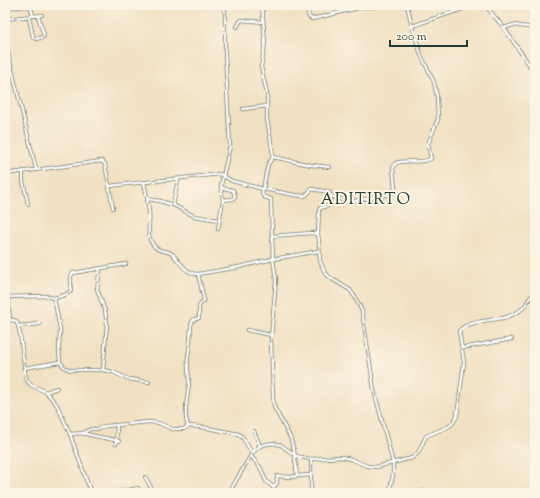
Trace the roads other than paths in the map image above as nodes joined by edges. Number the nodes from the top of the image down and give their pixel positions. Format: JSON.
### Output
{"nodes":[{"id":1,"x":225,"y":5,"type":"edge"},
{"id":2,"x":262,"y":5,"type":"edge"},
{"id":3,"x":307,"y":5,"type":"edge"},
{"id":4,"x":407,"y":5,"type":"edge"},
{"id":5,"x":474,"y":5,"type":"edge"},
{"id":6,"x":485,"y":5,"type":"edge"},
{"id":7,"x":5,"y":8,"type":"edge"},
{"id":8,"x":33,"y":16,"type":"junction"},
{"id":9,"x":29,"y":17,"type":"junction"},
{"id":10,"x":5,"y":19,"type":"edge"},
{"id":11,"x":263,"y":22,"type":"junction"},
{"id":12,"x":412,"y":26,"type":"junction"},
{"id":13,"x":237,"y":27,"type":"dead end"},
{"id":14,"x":504,"y":28,"type":"junction"},
{"id":15,"x":535,"y":28,"type":"edge"},
{"id":16,"x":5,"y":41,"type":"edge"},
{"id":17,"x":12,"y":67,"type":"junction"},
{"id":18,"x":5,"y":69,"type":"edge"},
{"id":19,"x":535,"y":78,"type":"edge"},
{"id":20,"x":267,"y":106,"type":"junction"},
{"id":21,"x":243,"y":109,"type":"dead end"},
{"id":22,"x":273,"y":157,"type":"junction"},
{"id":23,"x":330,"y":167,"type":"dead end"},
{"id":24,"x":36,"y":169,"type":"junction"},
{"id":25,"x":23,"y":171,"type":"junction"},
{"id":26,"x":5,"y":174,"type":"edge"},
{"id":27,"x":223,"y":176,"type":"junction"},
{"id":28,"x":178,"y":179,"type":"junction"},
{"id":29,"x":144,"y":182,"type":"junction"},
{"id":30,"x":109,"y":186,"type":"junction"},
{"id":31,"x":221,"y":188,"type":"junction"},
{"id":32,"x":263,"y":189,"type":"junction"},
{"id":33,"x":331,"y":196,"type":"junction"},
{"id":34,"x":147,"y":199,"type":"junction"},
{"id":35,"x":223,"y":200,"type":"junction"},
{"id":36,"x":28,"y":204,"type":"dead end"},
{"id":37,"x":173,"y":205,"type":"junction"},
{"id":38,"x":113,"y":208,"type":"dead end"},
{"id":39,"x":219,"y":220,"type":"junction"},
{"id":40,"x":218,"y":229,"type":"dead end"},
{"id":41,"x":318,"y":234,"type":"junction"},
{"id":42,"x":272,"y":236,"type":"junction"},
{"id":43,"x":319,"y":251,"type":"junction"},
{"id":44,"x":273,"y":259,"type":"junction"},
{"id":45,"x":126,"y":264,"type":"dead end"},
{"id":46,"x":100,"y":268,"type":"junction"},
{"id":47,"x":198,"y":274,"type":"junction"},
{"id":48,"x":535,"y":294,"type":"edge"},
{"id":49,"x":7,"y":297,"type":"edge"},
{"id":50,"x":54,"y":298,"type":"junction"},
{"id":51,"x":10,"y":320,"type":"junction"},
{"id":52,"x":5,"y":322,"type":"edge"},
{"id":53,"x":40,"y":324,"type":"dead end"},
{"id":54,"x":18,"y":326,"type":"junction"},
{"id":55,"x":247,"y":330,"type":"dead end"},
{"id":56,"x":271,"y":335,"type":"junction"},
{"id":57,"x":512,"y":338,"type":"dead end"},
{"id":58,"x":462,"y":348,"type":"junction"},
{"id":59,"x":60,"y":362,"type":"junction"},
{"id":60,"x":24,"y":368,"type":"junction"},
{"id":61,"x":103,"y":370,"type":"junction"},
{"id":62,"x":149,"y":382,"type":"dead end"},
{"id":63,"x":57,"y":388,"type":"dead end"},
{"id":64,"x":46,"y":392,"type":"junction"},
{"id":65,"x":117,"y":425,"type":"junction"},
{"id":66,"x":188,"y":426,"type":"junction"},
{"id":67,"x":254,"y":431,"type":"dead end"},
{"id":68,"x":81,"y":433,"type":"junction"},
{"id":69,"x":70,"y":434,"type":"junction"},
{"id":70,"x":260,"y":446,"type":"junction"},
{"id":71,"x":251,"y":454,"type":"junction"},
{"id":72,"x":296,"y":456,"type":"junction"},
{"id":73,"x":311,"y":459,"type":"junction"},
{"id":74,"x":393,"y":463,"type":"junction"},
{"id":75,"x":311,"y":475,"type":"junction"},
{"id":76,"x":297,"y":476,"type":"junction"},
{"id":77,"x":145,"y":477,"type":"dead end"},
{"id":78,"x":273,"y":488,"type":"junction"},
{"id":79,"x":140,"y":491,"type":"dead end"},
{"id":80,"x":423,"y":491,"type":"dead end"},
{"id":81,"x":91,"y":493,"type":"edge"},
{"id":82,"x":106,"y":493,"type":"edge"},
{"id":83,"x":152,"y":493,"type":"edge"},
{"id":84,"x":229,"y":493,"type":"edge"},
{"id":85,"x":273,"y":493,"type":"edge"},
{"id":86,"x":315,"y":493,"type":"edge"},
{"id":87,"x":389,"y":493,"type":"edge"},
{"id":88,"x":397,"y":493,"type":"edge"},
{"id":89,"x":409,"y":493,"type":"edge"},
{"id":90,"x":418,"y":493,"type":"edge"}],
"edges":[{"from":1,"to":27,"type":"street"},
{"from":2,"to":11,"type":"street"},
{"from":3,"to":4,"type":"street"},
{"from":4,"to":12,"type":"street"},
{"from":5,"to":12,"type":"street"},
{"from":6,"to":14,"type":"street"},
{"from":7,"to":8,"type":"street"},
{"from":8,"to":9,"type":"street"},
{"from":8,"to":9,"type":"street"},
{"from":9,"to":10,"type":"street"},
{"from":11,"to":13,"type":"street"},
{"from":11,"to":20,"type":"street"},
{"from":12,"to":33,"type":"street"},
{"from":14,"to":15,"type":"street"},
{"from":14,"to":19,"type":"street"},
{"from":16,"to":17,"type":"street"},
{"from":17,"to":18,"type":"street"},
{"from":17,"to":24,"type":"street"},
{"from":20,"to":21,"type":"street"},
{"from":20,"to":22,"type":"street"},
{"from":22,"to":23,"type":"street"},
{"from":22,"to":32,"type":"street"},
{"from":24,"to":25,"type":"street"},
{"from":24,"to":30,"type":"street"},
{"from":25,"to":26,"type":"street"},
{"from":25,"to":36,"type":"street"},
{"from":27,"to":28,"type":"street"},
{"from":27,"to":31,"type":"street"},
{"from":27,"to":32,"type":"street"},
{"from":28,"to":29,"type":"street"},
{"from":28,"to":37,"type":"street"},
{"from":29,"to":30,"type":"street"},
{"from":29,"to":34,"type":"street"},
{"from":30,"to":38,"type":"street"},
{"from":31,"to":35,"type":"street"},
{"from":31,"to":35,"type":"street"},
{"from":32,"to":33,"type":"street"},
{"from":32,"to":42,"type":"street"},
{"from":33,"to":41,"type":"street"},
{"from":34,"to":37,"type":"street"},
{"from":34,"to":47,"type":"street"},
{"from":35,"to":39,"type":"street"},
{"from":37,"to":39,"type":"street"},
{"from":39,"to":40,"type":"street"},
{"from":41,"to":42,"type":"street"},
{"from":41,"to":43,"type":"street"},
{"from":42,"to":44,"type":"street"},
{"from":43,"to":44,"type":"street"},
{"from":43,"to":74,"type":"street"},
{"from":44,"to":47,"type":"street"},
{"from":44,"to":56,"type":"street"},
{"from":45,"to":46,"type":"street"},
{"from":46,"to":50,"type":"street"},
{"from":46,"to":61,"type":"street"},
{"from":47,"to":66,"type":"street"},
{"from":48,"to":58,"type":"street"},
{"from":49,"to":50,"type":"street"},
{"from":49,"to":51,"type":"street"},
{"from":50,"to":59,"type":"street"},
{"from":51,"to":52,"type":"street"},
{"from":51,"to":54,"type":"street"},
{"from":53,"to":54,"type":"street"},
{"from":54,"to":60,"type":"street"},
{"from":55,"to":56,"type":"street"},
{"from":56,"to":72,"type":"street"},
{"from":57,"to":58,"type":"street"},
{"from":58,"to":74,"type":"street"},
{"from":59,"to":60,"type":"street"},
{"from":59,"to":61,"type":"street"},
{"from":60,"to":64,"type":"street"},
{"from":61,"to":62,"type":"street"},
{"from":63,"to":64,"type":"street"},
{"from":64,"to":69,"type":"street"},
{"from":65,"to":66,"type":"street"},
{"from":65,"to":68,"type":"street"},
{"from":65,"to":68,"type":"street"},
{"from":66,"to":71,"type":"street"},
{"from":67,"to":70,"type":"street"},
{"from":68,"to":69,"type":"street"},
{"from":69,"to":81,"type":"street"},
{"from":70,"to":71,"type":"street"},
{"from":70,"to":72,"type":"street"},
{"from":71,"to":78,"type":"street"},
{"from":71,"to":84,"type":"street"},
{"from":72,"to":73,"type":"street"},
{"from":72,"to":76,"type":"street"},
{"from":73,"to":74,"type":"street"},
{"from":73,"to":75,"type":"street"},
{"from":74,"to":87,"type":"street"},
{"from":75,"to":76,"type":"street"},
{"from":75,"to":86,"type":"street"},
{"from":76,"to":78,"type":"street"},
{"from":77,"to":83,"type":"street"},
{"from":78,"to":85,"type":"street"},
{"from":79,"to":82,"type":"street"},
{"from":80,"to":90,"type":"street"},
{"from":88,"to":89,"type":"street"}]}
